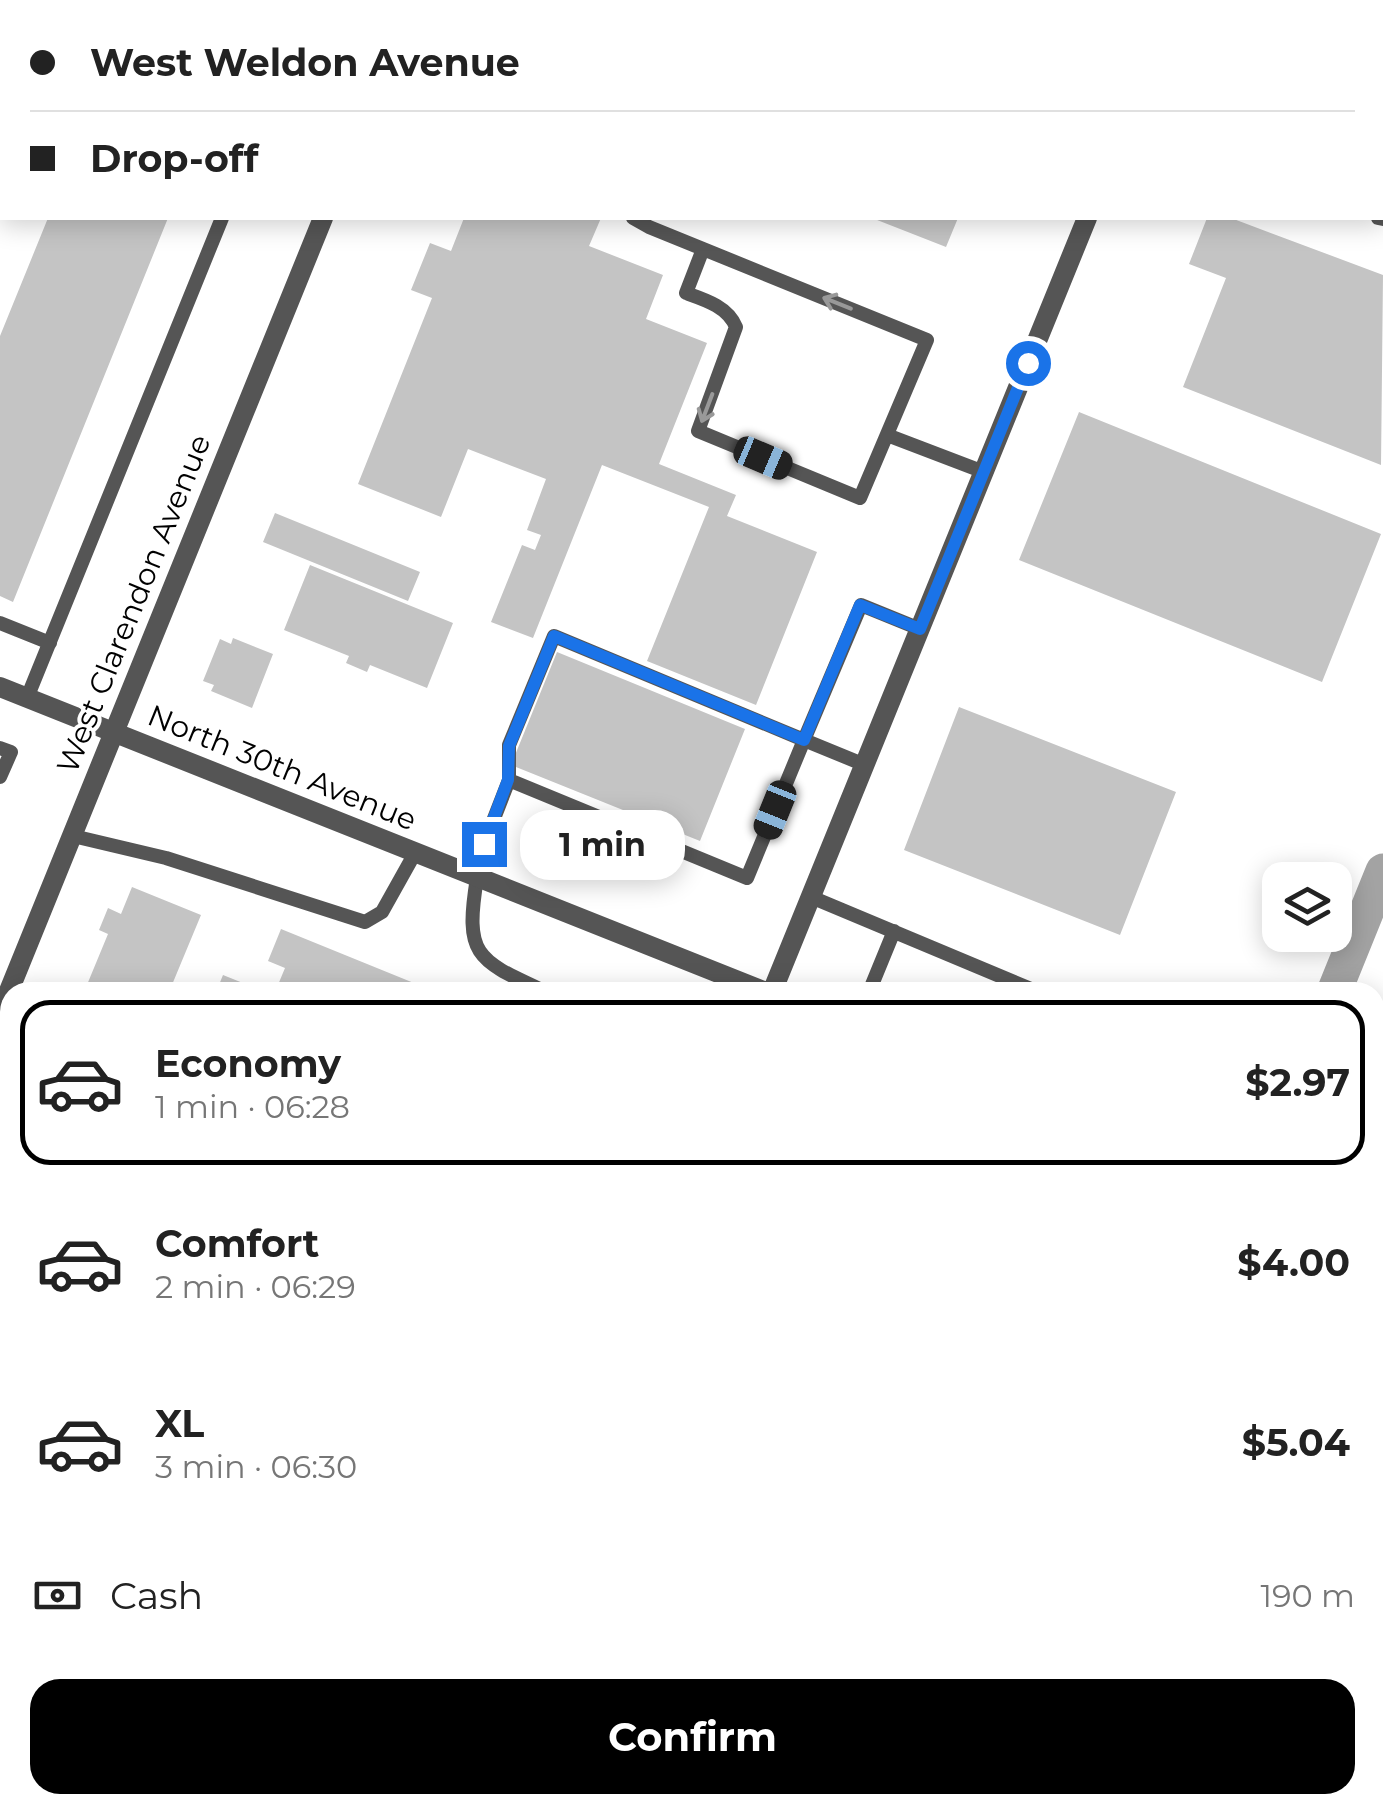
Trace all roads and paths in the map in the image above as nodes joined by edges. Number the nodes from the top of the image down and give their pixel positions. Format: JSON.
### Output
{"nodes":[{"id":1,"x":221,"y":220,"type":"edge"},
{"id":2,"x":322,"y":220,"type":"edge"},
{"id":3,"x":638,"y":220,"type":"edge"},
{"id":4,"x":1086,"y":220,"type":"edge"},
{"id":5,"x":704,"y":248,"type":"junction"},
{"id":6,"x":887,"y":434,"type":"junction"},
{"id":7,"x":984,"y":472,"type":"junction"},
{"id":8,"x":0,"y":624,"type":"edge"},
{"id":9,"x":920,"y":629,"type":"junction"},
{"id":10,"x":50,"y":643,"type":"junction"},
{"id":11,"x":0,"y":687,"type":"edge"},
{"id":12,"x":27,"y":698,"type":"junction"},
{"id":13,"x":115,"y":733,"type":"junction"},
{"id":14,"x":804,"y":740,"type":"junction"},
{"id":15,"x":0,"y":748,"type":"edge"},
{"id":16,"x":865,"y":765,"type":"junction"},
{"id":17,"x":0,"y":778,"type":"edge"},
{"id":18,"x":508,"y":780,"type":"junction"},
{"id":19,"x":73,"y":836,"type":"junction"},
{"id":20,"x":415,"y":853,"type":"junction"},
{"id":21,"x":474,"y":876,"type":"junction"},
{"id":22,"x":811,"y":898,"type":"junction"},
{"id":23,"x":894,"y":931,"type":"junction"},
{"id":24,"x":13,"y":982,"type":"edge"},
{"id":25,"x":524,"y":982,"type":"edge"},
{"id":26,"x":744,"y":982,"type":"edge"},
{"id":27,"x":773,"y":982,"type":"edge"},
{"id":28,"x":873,"y":982,"type":"edge"},
{"id":29,"x":1014,"y":982,"type":"edge"}],
"edges":[{"from":1,"to":10,"type":"lane"},
{"from":2,"to":13,"type":"street","name":"West Clarendon Avenue"},
{"from":3,"to":5,"type":"lane"},
{"from":4,"to":7,"type":"street"},
{"from":6,"to":5,"type":"lane","one_way":true},
{"from":5,"to":6,"type":"lane","one_way":true},
{"from":6,"to":7,"type":"lane"},
{"from":7,"to":9,"type":"street"},
{"from":8,"to":10,"type":"lane"},
{"from":9,"to":14,"type":"lane"},
{"from":9,"to":16,"type":"street"},
{"from":10,"to":12,"type":"lane"},
{"from":11,"to":12,"type":"street","name":"North 30th Avenue"},
{"from":12,"to":13,"type":"street","name":"North 30th Avenue"},
{"from":13,"to":19,"type":"street","name":"West Clarendon Avenue"},
{"from":13,"to":20,"type":"street","name":"North 30th Avenue"},
{"from":14,"to":16,"type":"lane"},
{"from":14,"to":18,"type":"lane"},
{"from":14,"to":18,"type":"lane"},
{"from":15,"to":17,"type":"lane"},
{"from":16,"to":22,"type":"street"},
{"from":18,"to":21,"type":"lane"},
{"from":19,"to":20,"type":"lane"},
{"from":19,"to":24,"type":"street","name":"West Clarendon Avenue"},
{"from":20,"to":21,"type":"street","name":"North 30th Avenue"},
{"from":21,"to":25,"type":"lane"},
{"from":21,"to":26,"type":"street","name":"North 30th Avenue"},
{"from":22,"to":23,"type":"lane"},
{"from":22,"to":27,"type":"street"},
{"from":23,"to":28,"type":"lane"},
{"from":23,"to":29,"type":"lane"}]}
